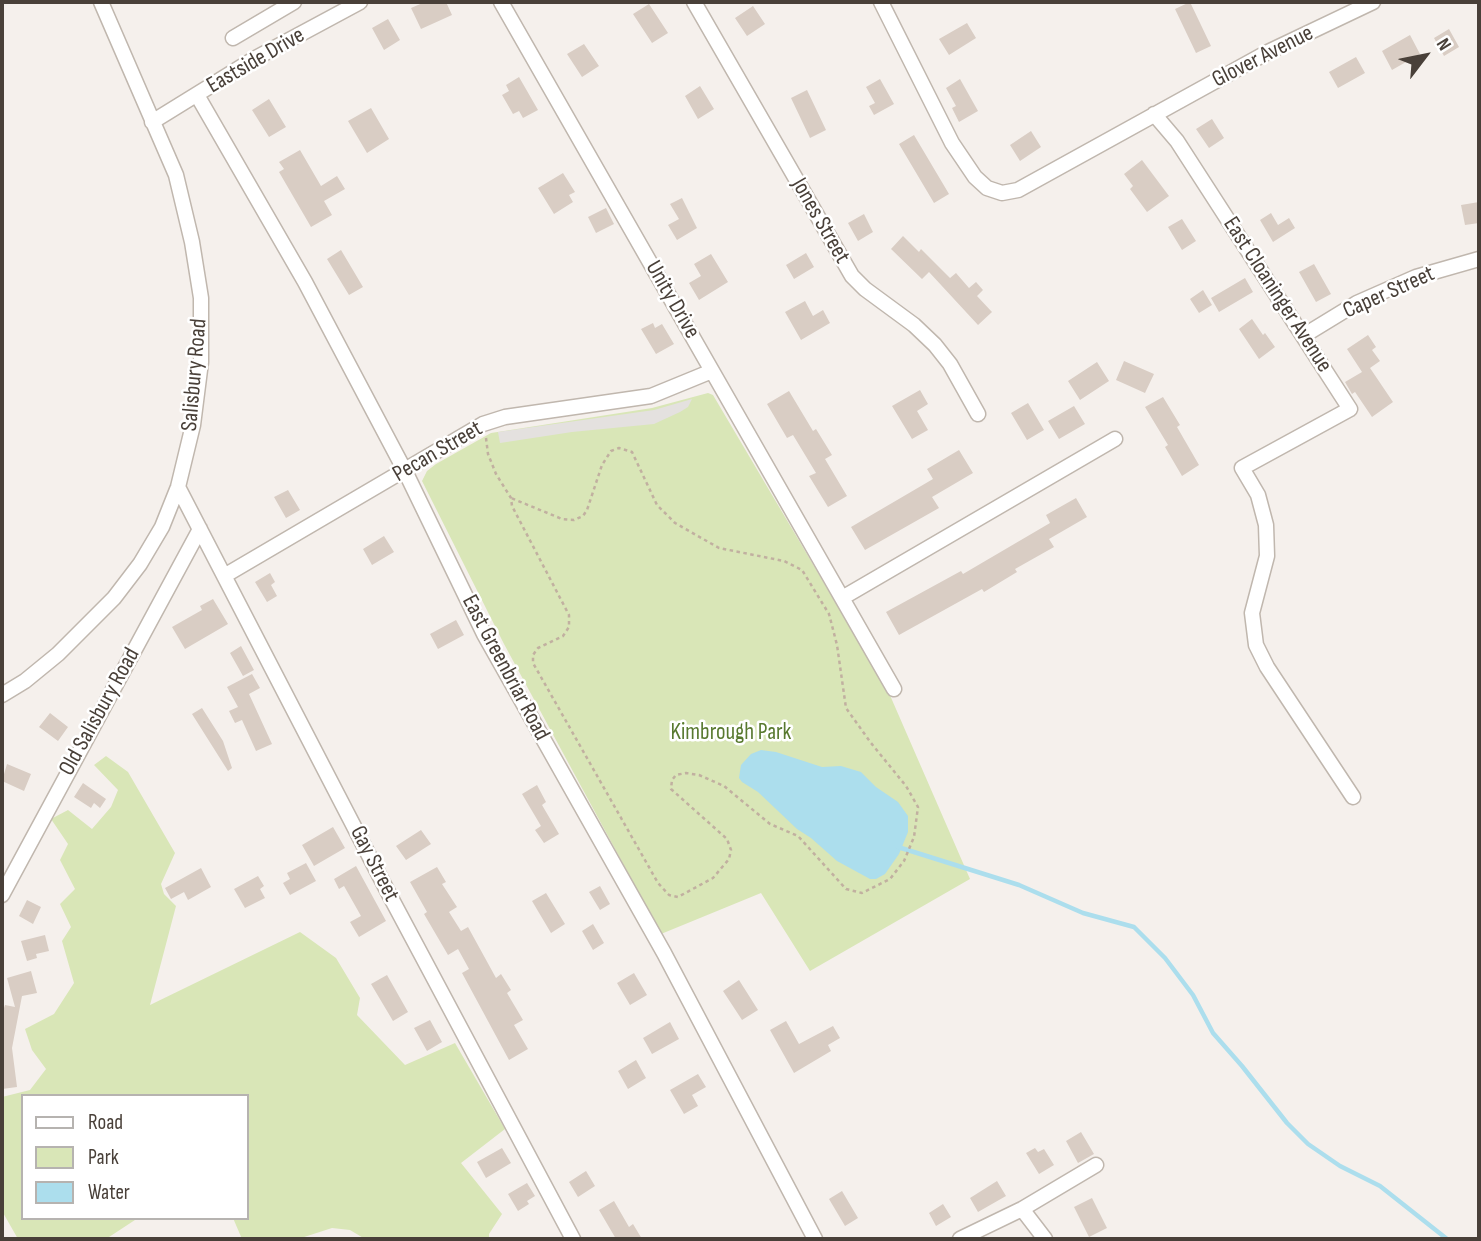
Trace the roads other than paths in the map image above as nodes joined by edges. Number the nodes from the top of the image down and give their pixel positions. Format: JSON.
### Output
{"nodes":[{"id":1,"x":101,"y":2,"type":"edge"},
{"id":2,"x":294,"y":2,"type":"edge"},
{"id":3,"x":501,"y":2,"type":"edge"},
{"id":4,"x":694,"y":2,"type":"edge"},
{"id":5,"x":881,"y":2,"type":"edge"},
{"id":6,"x":1373,"y":2,"type":"edge"},
{"id":7,"x":354,"y":3,"type":"edge"},
{"id":8,"x":233,"y":38,"type":"dead end"},
{"id":9,"x":197,"y":95,"type":"junction"},
{"id":10,"x":1154,"y":114,"type":"junction"},
{"id":11,"x":152,"y":122,"type":"junction"},
{"id":12,"x":1479,"y":259,"type":"edge"},
{"id":13,"x":1303,"y":336,"type":"junction"},
{"id":14,"x":712,"y":371,"type":"junction"},
{"id":15,"x":978,"y":414,"type":"dead end"},
{"id":16,"x":1115,"y":439,"type":"dead end"},
{"id":17,"x":405,"y":471,"type":"junction"},
{"id":18,"x":178,"y":487,"type":"junction"},
{"id":19,"x":200,"y":529,"type":"junction"},
{"id":20,"x":224,"y":576,"type":"junction"},
{"id":21,"x":842,"y":598,"type":"junction"},
{"id":22,"x":894,"y":689,"type":"dead end"},
{"id":23,"x":2,"y":695,"type":"edge"},
{"id":24,"x":1353,"y":797,"type":"dead end"},
{"id":25,"x":2,"y":895,"type":"edge"},
{"id":26,"x":1096,"y":1165,"type":"dead end"},
{"id":27,"x":1022,"y":1209,"type":"junction"},
{"id":28,"x":573,"y":1239,"type":"edge"},
{"id":29,"x":815,"y":1239,"type":"edge"},
{"id":30,"x":960,"y":1239,"type":"edge"},
{"id":31,"x":1045,"y":1239,"type":"edge"}],
"edges":[{"from":1,"to":11,"type":"street","name":"Salisbury Road"},
{"from":2,"to":8,"type":"street"},
{"from":3,"to":14,"type":"street","name":"Unity Drive"},
{"from":4,"to":15,"type":"street","name":"Jones Street"},
{"from":5,"to":10,"type":"street"},
{"from":6,"to":10,"type":"street","name":"Glover Avenue"},
{"from":7,"to":9,"type":"street","name":"Eastside Drive"},
{"from":9,"to":11,"type":"street","name":"Eastside Drive"},
{"from":9,"to":17,"type":"street","name":"East Greenbriar Road"},
{"from":10,"to":13,"type":"street","name":"East Cloaninger Avenue"},
{"from":11,"to":18,"type":"street","name":"Salisbury Road"},
{"from":12,"to":13,"type":"street","name":"Caper Street"},
{"from":13,"to":24,"type":"street","name":"East Cloaninger Avenue"},
{"from":14,"to":17,"type":"street","name":"Pecan Street"},
{"from":14,"to":21,"type":"street","name":"Unity Drive"},
{"from":16,"to":21,"type":"street"},
{"from":17,"to":20,"type":"street","name":"Pecan Street"},
{"from":17,"to":29,"type":"street","name":"East Greenbriar Road"},
{"from":18,"to":19,"type":"street","name":"Gay Street"},
{"from":18,"to":23,"type":"street","name":"Salisbury Road"},
{"from":19,"to":20,"type":"street","name":"Gay Street"},
{"from":19,"to":25,"type":"street","name":"Old Salisbury Road"},
{"from":20,"to":28,"type":"street","name":"Gay Street"},
{"from":21,"to":22,"type":"street","name":"Unity Drive"},
{"from":26,"to":27,"type":"street"},
{"from":27,"to":30,"type":"street"},
{"from":27,"to":31,"type":"street"}]}
